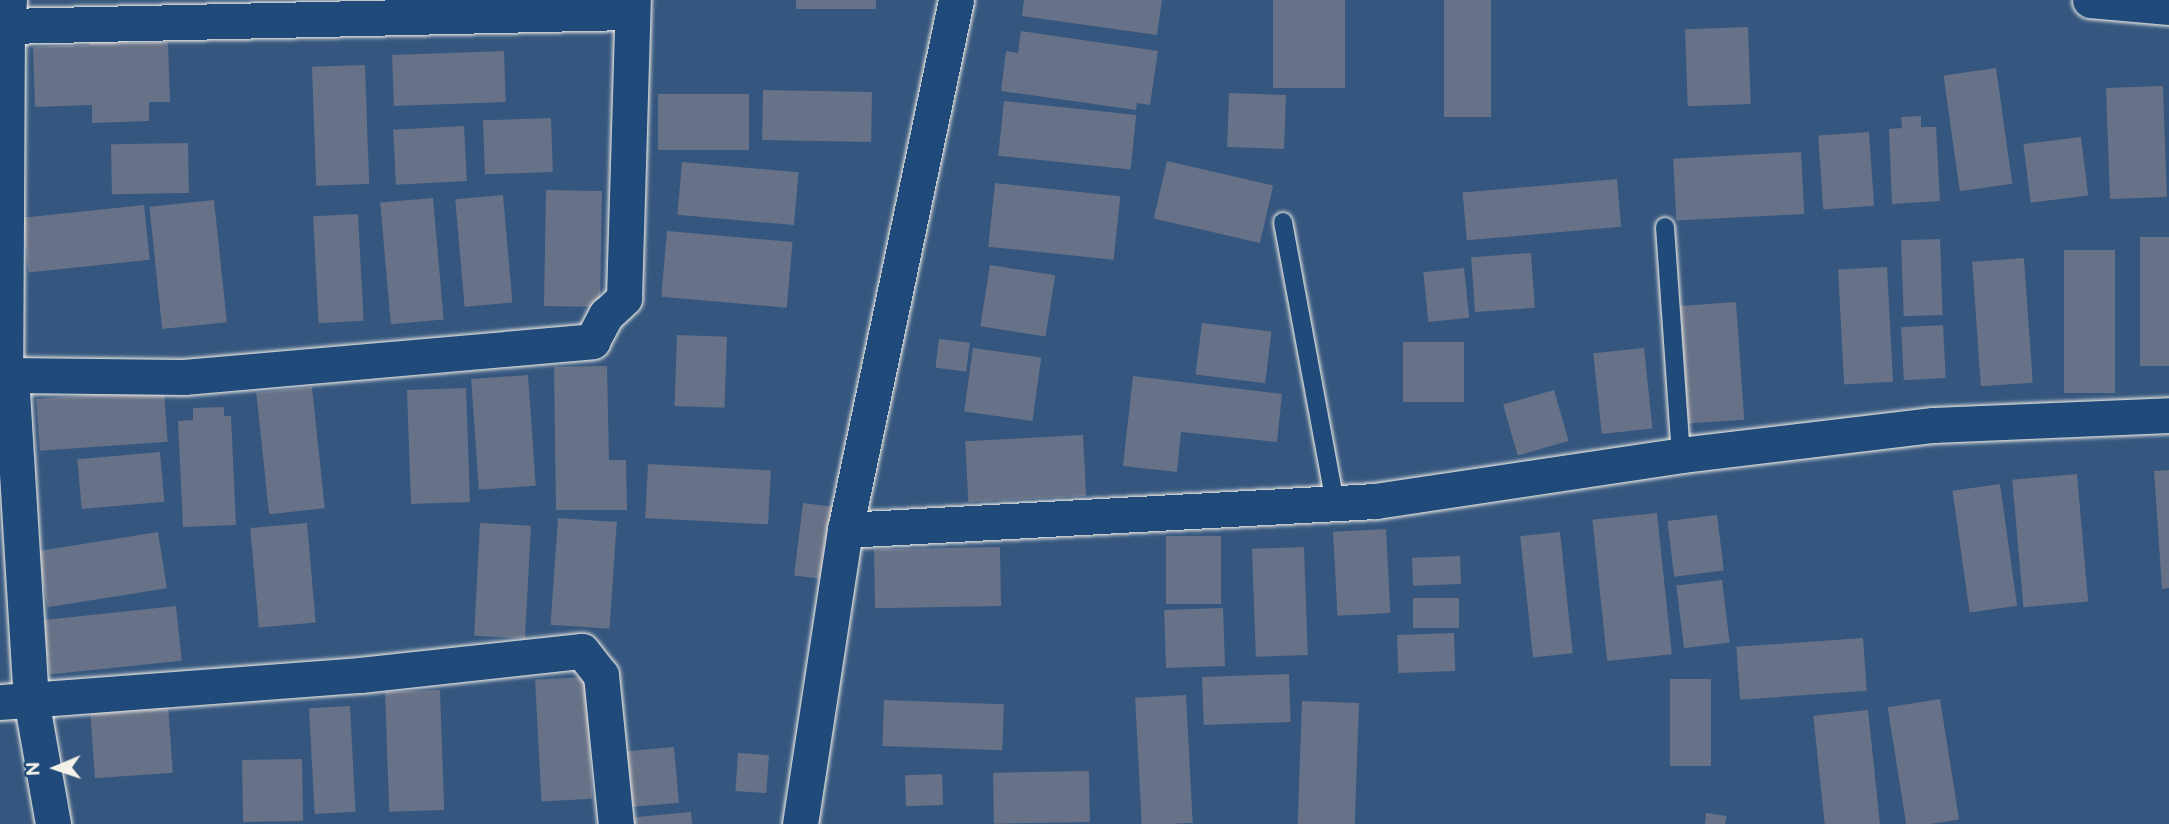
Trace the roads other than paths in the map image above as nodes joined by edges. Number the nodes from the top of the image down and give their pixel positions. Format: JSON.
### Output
{"nodes":[{"id":1,"x":956,"y":0,"type":"edge"},
{"id":2,"x":2090,"y":0,"type":"edge"},
{"id":3,"x":632,"y":6,"type":"edge"},
{"id":4,"x":2169,"y":7,"type":"edge"},
{"id":5,"x":8,"y":13,"type":"edge"},
{"id":6,"x":1283,"y":222,"type":"dead end"},
{"id":7,"x":1665,"y":227,"type":"dead end"},
{"id":8,"x":5,"y":367,"type":"edge"},
{"id":9,"x":2169,"y":415,"type":"edge"},
{"id":10,"x":1681,"y":455,"type":"junction"},
{"id":11,"x":1335,"y":503,"type":"junction"},
{"id":12,"x":845,"y":530,"type":"junction"},
{"id":13,"x":20,"y":689,"type":"edge"},
{"id":14,"x":53,"y":824,"type":"edge"},
{"id":15,"x":616,"y":824,"type":"edge"},
{"id":16,"x":800,"y":824,"type":"edge"}],
"edges":[{"from":1,"to":12,"type":"street"},
{"from":2,"to":4,"type":"street"},
{"from":3,"to":5,"type":"street"},
{"from":3,"to":8,"type":"street"},
{"from":5,"to":8,"type":"street"},
{"from":6,"to":11,"type":"lane"},
{"from":7,"to":10,"type":"lane"},
{"from":8,"to":13,"type":"street"},
{"from":9,"to":10,"type":"street"},
{"from":10,"to":11,"type":"street"},
{"from":11,"to":12,"type":"street"},
{"from":12,"to":16,"type":"street"},
{"from":13,"to":14,"type":"street"},
{"from":13,"to":15,"type":"street"}]}
